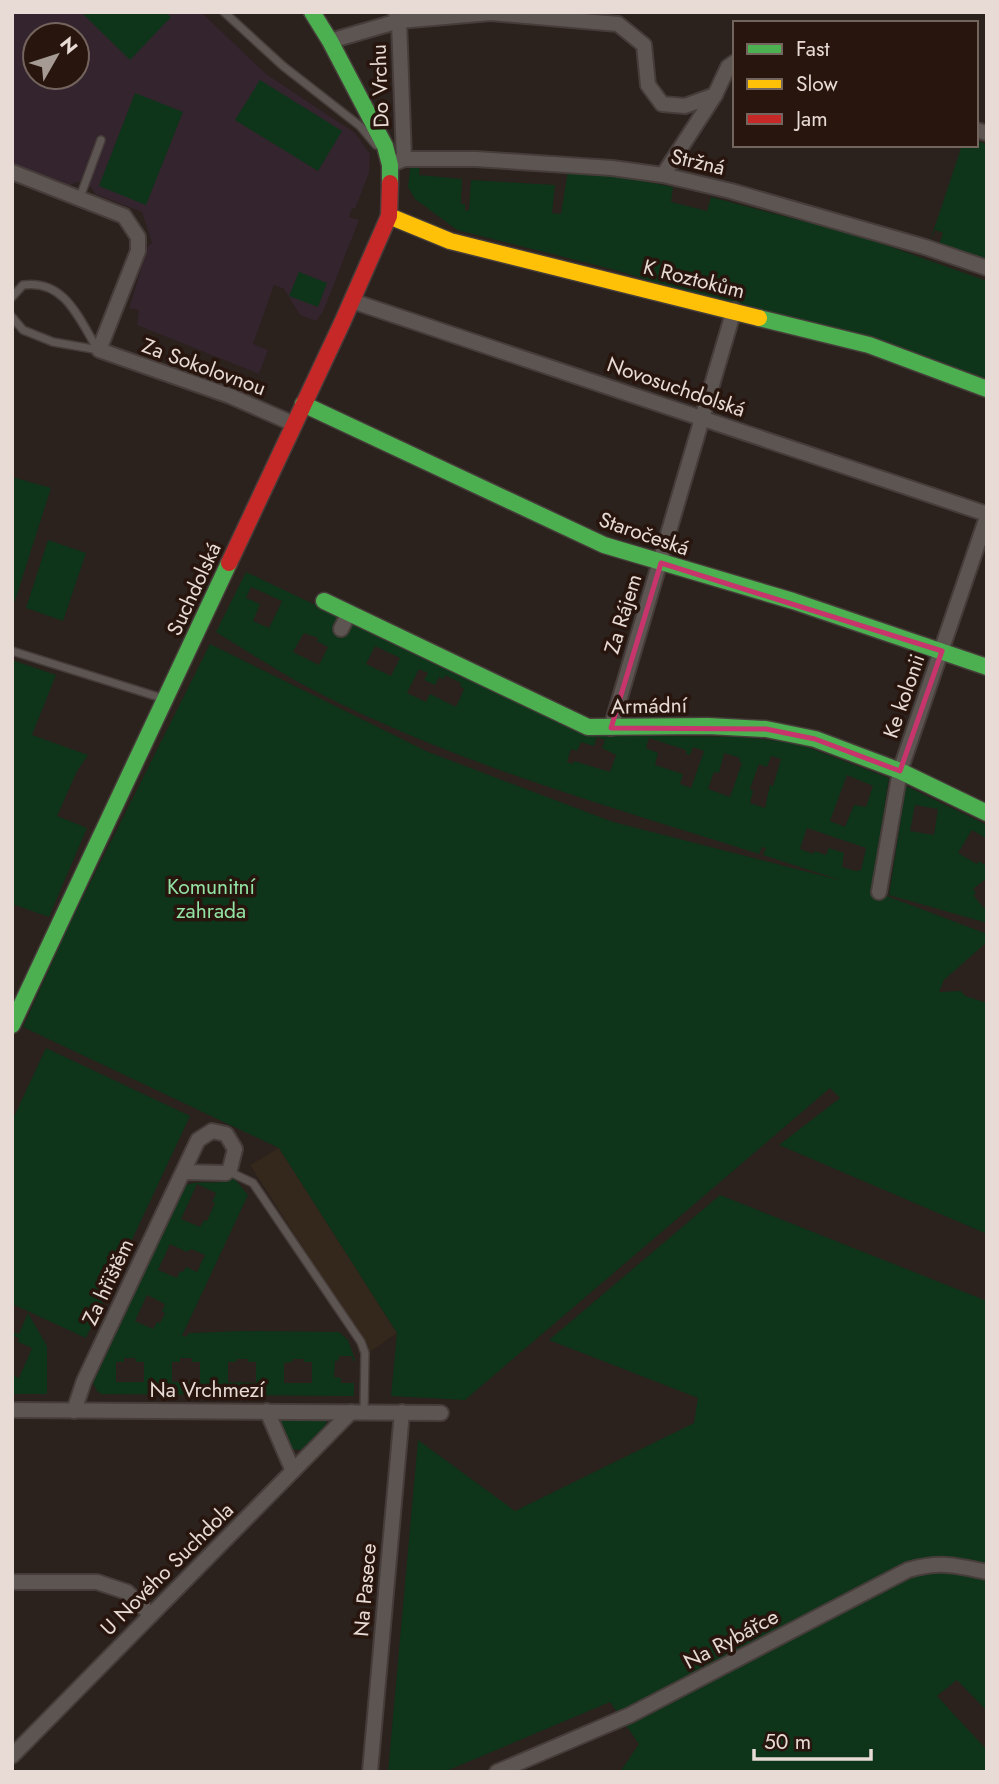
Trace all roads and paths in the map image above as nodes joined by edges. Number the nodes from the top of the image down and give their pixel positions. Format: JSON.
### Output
{"nodes":[{"id":1,"x":224,"y":12,"type":"edge"},
{"id":2,"x":312,"y":12,"type":"edge"},
{"id":3,"x":397,"y":16,"type":"edge"},
{"id":4,"x":330,"y":41,"type":"junction"},
{"id":5,"x":733,"y":64,"type":"edge"},
{"id":6,"x":715,"y":95,"type":"junction"},
{"id":7,"x":101,"y":140,"type":"dead end"},
{"id":8,"x":397,"y":162,"type":"junction"},
{"id":9,"x":12,"y":172,"type":"edge"},
{"id":10,"x":663,"y":175,"type":"junction"},
{"id":11,"x":80,"y":197,"type":"junction"},
{"id":12,"x":389,"y":216,"type":"junction"},
{"id":13,"x":987,"y":268,"type":"edge"},
{"id":14,"x":12,"y":297,"type":"edge"},
{"id":15,"x":352,"y":300,"type":"junction"},
{"id":16,"x":734,"y":310,"type":"junction"},
{"id":17,"x":12,"y":317,"type":"edge"},
{"id":18,"x":99,"y":351,"type":"junction"},
{"id":19,"x":987,"y":389,"type":"edge"},
{"id":20,"x":303,"y":404,"type":"junction"},
{"id":21,"x":702,"y":418,"type":"junction"},
{"id":22,"x":294,"y":424,"type":"junction"},
{"id":23,"x":987,"y":515,"type":"edge"},
{"id":24,"x":660,"y":563,"type":"junction"},
{"id":25,"x":324,"y":601,"type":"dead end"},
{"id":26,"x":349,"y":613,"type":"junction"},
{"id":27,"x":341,"y":629,"type":"dead end"},
{"id":28,"x":12,"y":651,"type":"edge"},
{"id":29,"x":942,"y":651,"type":"junction"},
{"id":30,"x":987,"y":667,"type":"edge"},
{"id":31,"x":166,"y":699,"type":"junction"},
{"id":32,"x":611,"y":728,"type":"junction"},
{"id":33,"x":900,"y":771,"type":"junction"},
{"id":34,"x":987,"y":813,"type":"edge"},
{"id":35,"x":878,"y":892,"type":"dead end"},
{"id":36,"x":12,"y":1025,"type":"edge"},
{"id":37,"x":230,"y":1168,"type":"junction"},
{"id":38,"x":184,"y":1172,"type":"junction"},
{"id":39,"x":12,"y":1410,"type":"edge"},
{"id":40,"x":267,"y":1410,"type":"junction"},
{"id":41,"x":74,"y":1411,"type":"junction"},
{"id":42,"x":358,"y":1412,"type":"junction"},
{"id":43,"x":402,"y":1412,"type":"junction"},
{"id":44,"x":441,"y":1413,"type":"dead end"},
{"id":45,"x":293,"y":1471,"type":"junction"},
{"id":46,"x":987,"y":1572,"type":"edge"},
{"id":47,"x":12,"y":1582,"type":"edge"},
{"id":48,"x":152,"y":1615,"type":"junction"},
{"id":49,"x":12,"y":1756,"type":"edge"},
{"id":50,"x":370,"y":1772,"type":"edge"},
{"id":51,"x":497,"y":1772,"type":"edge"}],
"edges":[{"from":1,"to":8,"type":"lane"},
{"from":2,"to":4,"type":"street"},
{"from":3,"to":4,"type":"street"},
{"from":3,"to":6,"type":"street"},
{"from":3,"to":8,"type":"street","name":"Do Vrchu"},
{"from":4,"to":8,"type":"street"},
{"from":5,"to":6,"type":"street"},
{"from":6,"to":10,"type":"street"},
{"from":7,"to":11,"type":"lane"},
{"from":8,"to":10,"type":"street","name":"Stržná"},
{"from":8,"to":12,"type":"street","name":"Suchdolská"},
{"from":9,"to":11,"type":"street"},
{"from":10,"to":13,"type":"street","name":"Stržná"},
{"from":11,"to":18,"type":"street"},
{"from":12,"to":15,"type":"street","name":"Suchdolská"},
{"from":12,"to":16,"type":"street","name":"K Roztokům"},
{"from":14,"to":18,"type":"lane"},
{"from":15,"to":20,"type":"street","name":"Suchdolská"},
{"from":15,"to":21,"type":"street","name":"Novosuchdolská"},
{"from":16,"to":19,"type":"street","name":"K Roztokům"},
{"from":16,"to":21,"type":"street","name":"Za Rájem"},
{"from":17,"to":18,"type":"lane","name":"Za Sokolovnou"},
{"from":18,"to":22,"type":"street","name":"Za Sokolovnou"},
{"from":20,"to":22,"type":"street","name":"Suchdolská"},
{"from":20,"to":24,"type":"street","name":"Staročeská"},
{"from":21,"to":23,"type":"street","name":"Novosuchdolská"},
{"from":21,"to":24,"type":"street","name":"Za Rájem"},
{"from":22,"to":31,"type":"street","name":"Suchdolská"},
{"from":23,"to":29,"type":"street","name":"Ke kolonii"},
{"from":24,"to":29,"type":"street","name":"Staročeská"},
{"from":24,"to":32,"type":"street","name":"Za Rájem"},
{"from":25,"to":26,"type":"street","name":"Armádní"},
{"from":26,"to":27,"type":"street"},
{"from":26,"to":32,"type":"street","name":"Armádní"},
{"from":28,"to":31,"type":"lane"},
{"from":29,"to":30,"type":"street","name":"Staročeská"},
{"from":29,"to":33,"type":"street","name":"Ke kolonii"},
{"from":31,"to":36,"type":"street","name":"Suchdolská"},
{"from":32,"to":33,"type":"street","name":"Armádní"},
{"from":33,"to":34,"type":"street","name":"Armádní"},
{"from":33,"to":35,"type":"street","name":"Ke kolonii"},
{"from":37,"to":38,"type":"street"},
{"from":37,"to":38,"type":"street","name":"Za hřištěm"},
{"from":37,"to":42,"type":"lane"},
{"from":38,"to":41,"type":"street","name":"Za hřištěm"},
{"from":39,"to":41,"type":"street","name":"Na Vrchmezí"},
{"from":40,"to":41,"type":"street","name":"Na Vrchmezí"},
{"from":40,"to":42,"type":"street","name":"Na Vrchmezí"},
{"from":40,"to":45,"type":"street"},
{"from":42,"to":43,"type":"street","name":"Na Vrchmezí"},
{"from":42,"to":45,"type":"street","name":"U Nového Suchdola"},
{"from":43,"to":44,"type":"street","name":"Na Vrchmezí"},
{"from":43,"to":50,"type":"street","name":"Na Pasece"},
{"from":45,"to":48,"type":"street","name":"U Nového Suchdola"},
{"from":46,"to":51,"type":"street","name":"Na Rybářce"},
{"from":47,"to":48,"type":"street"},
{"from":48,"to":49,"type":"street","name":"U Nového Suchdola"}]}
